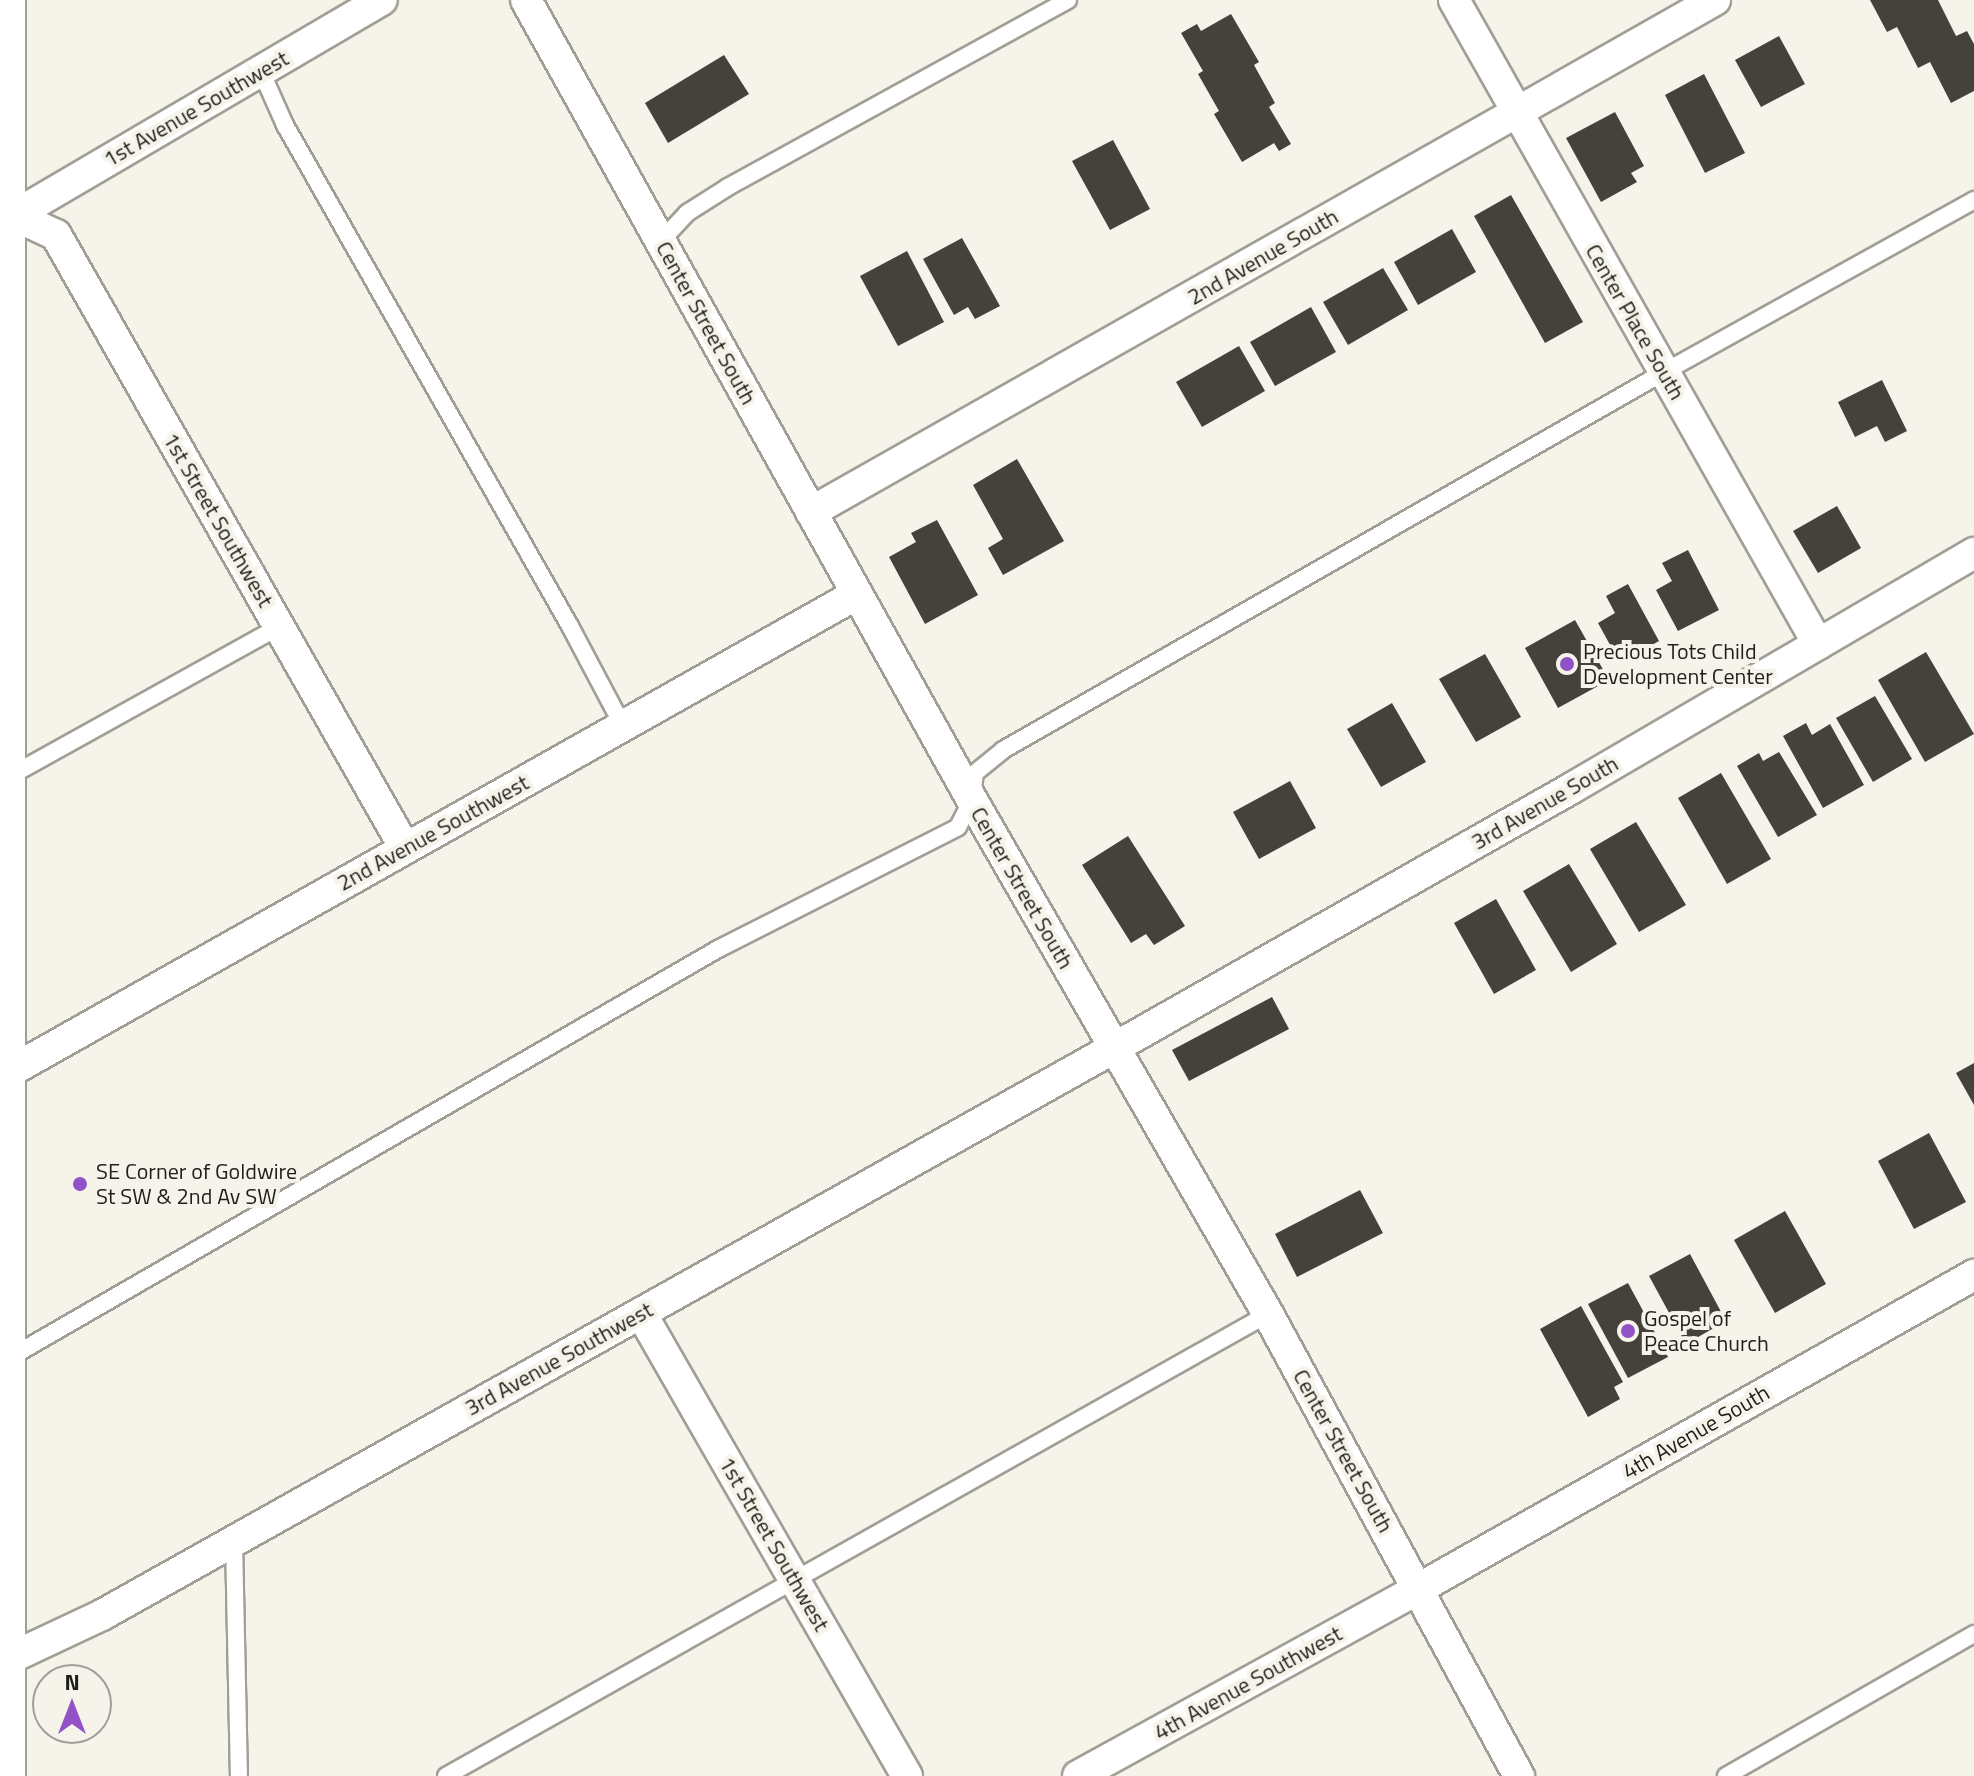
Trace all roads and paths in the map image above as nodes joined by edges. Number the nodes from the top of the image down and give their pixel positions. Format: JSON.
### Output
{"nodes":[{"id":1,"x":10,"y":0,"type":"edge"},
{"id":2,"x":382,"y":0,"type":"edge"},
{"id":3,"x":526,"y":0,"type":"edge"},
{"id":4,"x":1068,"y":0,"type":"edge"},
{"id":5,"x":1454,"y":0,"type":"edge"},
{"id":6,"x":1715,"y":0,"type":"edge"},
{"id":7,"x":261,"y":71,"type":"junction"},
{"id":8,"x":1516,"y":115,"type":"junction"},
{"id":9,"x":1974,"y":200,"type":"edge"},
{"id":10,"x":10,"y":218,"type":"junction"},
{"id":11,"x":661,"y":241,"type":"junction"},
{"id":12,"x":1664,"y":372,"type":"junction"},
{"id":13,"x":811,"y":512,"type":"junction"},
{"id":14,"x":1974,"y":553,"type":"edge"},
{"id":15,"x":857,"y":594,"type":"junction"},
{"id":16,"x":279,"y":627,"type":"junction"},
{"id":17,"x":1818,"y":644,"type":"junction"},
{"id":18,"x":623,"y":726,"type":"junction"},
{"id":19,"x":8,"y":777,"type":"junction"},
{"id":20,"x":972,"y":800,"type":"junction"},
{"id":21,"x":405,"y":848,"type":"junction"},
{"id":22,"x":4,"y":884,"type":"edge"},
{"id":23,"x":1114,"y":1048,"type":"junction"},
{"id":24,"x":9,"y":1072,"type":"junction"},
{"id":25,"x":1974,"y":1275,"type":"edge"},
{"id":26,"x":641,"y":1313,"type":"junction"},
{"id":27,"x":1268,"y":1314,"type":"junction"},
{"id":28,"x":9,"y":1358,"type":"junction"},
{"id":29,"x":234,"y":1541,"type":"junction"},
{"id":30,"x":795,"y":1580,"type":"junction"},
{"id":31,"x":1418,"y":1589,"type":"junction"},
{"id":32,"x":1974,"y":1634,"type":"edge"},
{"id":33,"x":5,"y":1661,"type":"edge"},
{"id":34,"x":10,"y":1776,"type":"edge"},
{"id":35,"x":239,"y":1776,"type":"edge"},
{"id":36,"x":446,"y":1776,"type":"edge"},
{"id":37,"x":907,"y":1776,"type":"edge"},
{"id":38,"x":1078,"y":1776,"type":"edge"},
{"id":39,"x":1519,"y":1776,"type":"edge"},
{"id":40,"x":1726,"y":1776,"type":"edge"}],
"edges":[{"from":1,"to":10,"type":"street"},
{"from":2,"to":7,"type":"street","name":"1st Avenue Southwest"},
{"from":3,"to":11,"type":"street","name":"Center Street South"},
{"from":4,"to":11,"type":"lane"},
{"from":5,"to":8,"type":"street","name":"Center Place South"},
{"from":6,"to":8,"type":"street","name":"2nd Avenue South"},
{"from":7,"to":10,"type":"street","name":"1st Avenue Southwest"},
{"from":7,"to":18,"type":"lane"},
{"from":8,"to":12,"type":"street","name":"Center Place South"},
{"from":8,"to":13,"type":"street","name":"2nd Avenue South"},
{"from":9,"to":12,"type":"lane"},
{"from":10,"to":16,"type":"street","name":"1st Street Southwest"},
{"from":10,"to":19,"type":"street"},
{"from":11,"to":13,"type":"street","name":"Center Street South"},
{"from":12,"to":17,"type":"street","name":"Center Place South"},
{"from":12,"to":20,"type":"lane"},
{"from":13,"to":15,"type":"street","name":"Center Street South"},
{"from":14,"to":17,"type":"street","name":"3rd Avenue South"},
{"from":15,"to":18,"type":"street","name":"2nd Avenue Southwest"},
{"from":15,"to":20,"type":"street","name":"Center Street South"},
{"from":16,"to":19,"type":"lane"},
{"from":16,"to":21,"type":"street","name":"1st Street Southwest"},
{"from":17,"to":23,"type":"street","name":"3rd Avenue South"},
{"from":18,"to":21,"type":"street","name":"2nd Avenue Southwest"},
{"from":19,"to":22,"type":"street"},
{"from":20,"to":23,"type":"street","name":"Center Street South"},
{"from":20,"to":28,"type":"lane"},
{"from":21,"to":24,"type":"street","name":"2nd Avenue Southwest"},
{"from":22,"to":24,"type":"street"},
{"from":23,"to":26,"type":"street","name":"3rd Avenue Southwest"},
{"from":23,"to":27,"type":"street","name":"Center Street South"},
{"from":24,"to":28,"type":"street"},
{"from":25,"to":31,"type":"street","name":"4th Avenue South"},
{"from":26,"to":29,"type":"street","name":"3rd Avenue Southwest"},
{"from":26,"to":30,"type":"street","name":"1st Street Southwest"},
{"from":27,"to":30,"type":"lane"},
{"from":27,"to":31,"type":"street","name":"Center Street South"},
{"from":28,"to":33,"type":"street"},
{"from":29,"to":33,"type":"street","name":"3rd Avenue Southwest"},
{"from":29,"to":35,"type":"lane"},
{"from":30,"to":36,"type":"lane"},
{"from":30,"to":37,"type":"street","name":"1st Street Southwest"},
{"from":31,"to":38,"type":"street","name":"4th Avenue Southwest"},
{"from":31,"to":39,"type":"street","name":"Center Street South"},
{"from":32,"to":40,"type":"lane"},
{"from":33,"to":34,"type":"street"}]}
